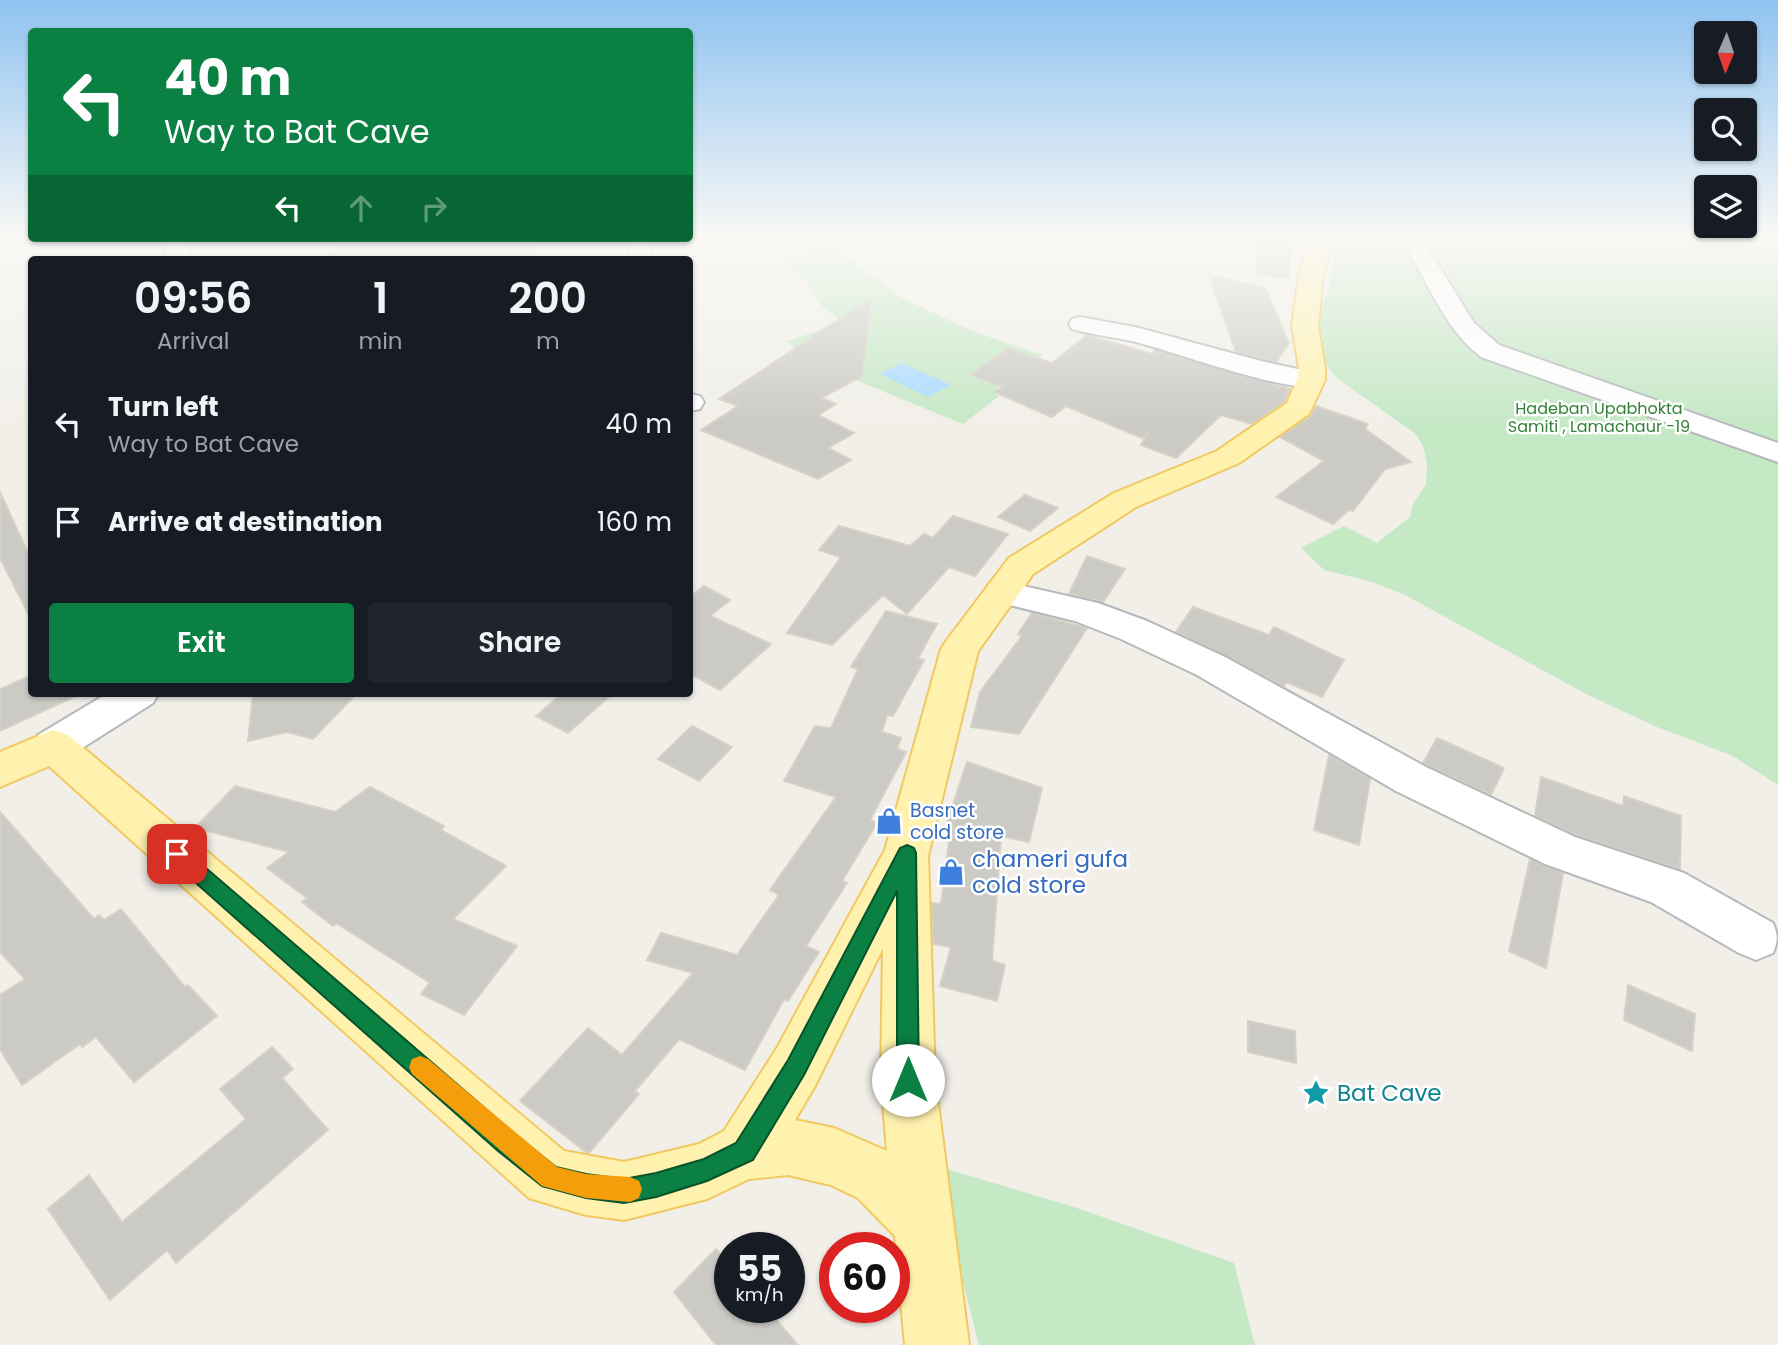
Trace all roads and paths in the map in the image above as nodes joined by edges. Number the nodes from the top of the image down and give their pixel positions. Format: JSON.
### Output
{"nodes":[{"id":1,"x":1308,"y":300,"type":"edge"},
{"id":2,"x":1450,"y":300,"type":"edge"},
{"id":3,"x":1082,"y":324,"type":"dead end"},
{"id":4,"x":1311,"y":380,"type":"junction"},
{"id":5,"x":1778,"y":453,"type":"edge"},
{"id":6,"x":1002,"y":592,"type":"junction"},
{"id":7,"x":133,"y":697,"type":"edge"},
{"id":8,"x":53,"y":746,"type":"junction"},
{"id":9,"x":0,"y":771,"type":"edge"},
{"id":10,"x":907,"y":853,"type":"junction"},
{"id":11,"x":1756,"y":938,"type":"dead end"},
{"id":12,"x":744,"y":1151,"type":"junction"},
{"id":13,"x":922,"y":1221,"type":"junction"},
{"id":14,"x":937,"y":1345,"type":"edge"}],
"edges":[{"from":1,"to":4,"type":"main road"},
{"from":2,"to":5,"type":"street"},
{"from":3,"to":4,"type":"street"},
{"from":4,"to":6,"type":"main road"},
{"from":6,"to":10,"type":"main road"},
{"from":6,"to":11,"type":"street"},
{"from":7,"to":8,"type":"street"},
{"from":8,"to":9,"type":"main road"},
{"from":8,"to":12,"type":"main road"},
{"from":10,"to":12,"type":"main road"},
{"from":10,"to":13,"type":"main road"},
{"from":12,"to":13,"type":"main road"},
{"from":13,"to":14,"type":"main road"}]}
